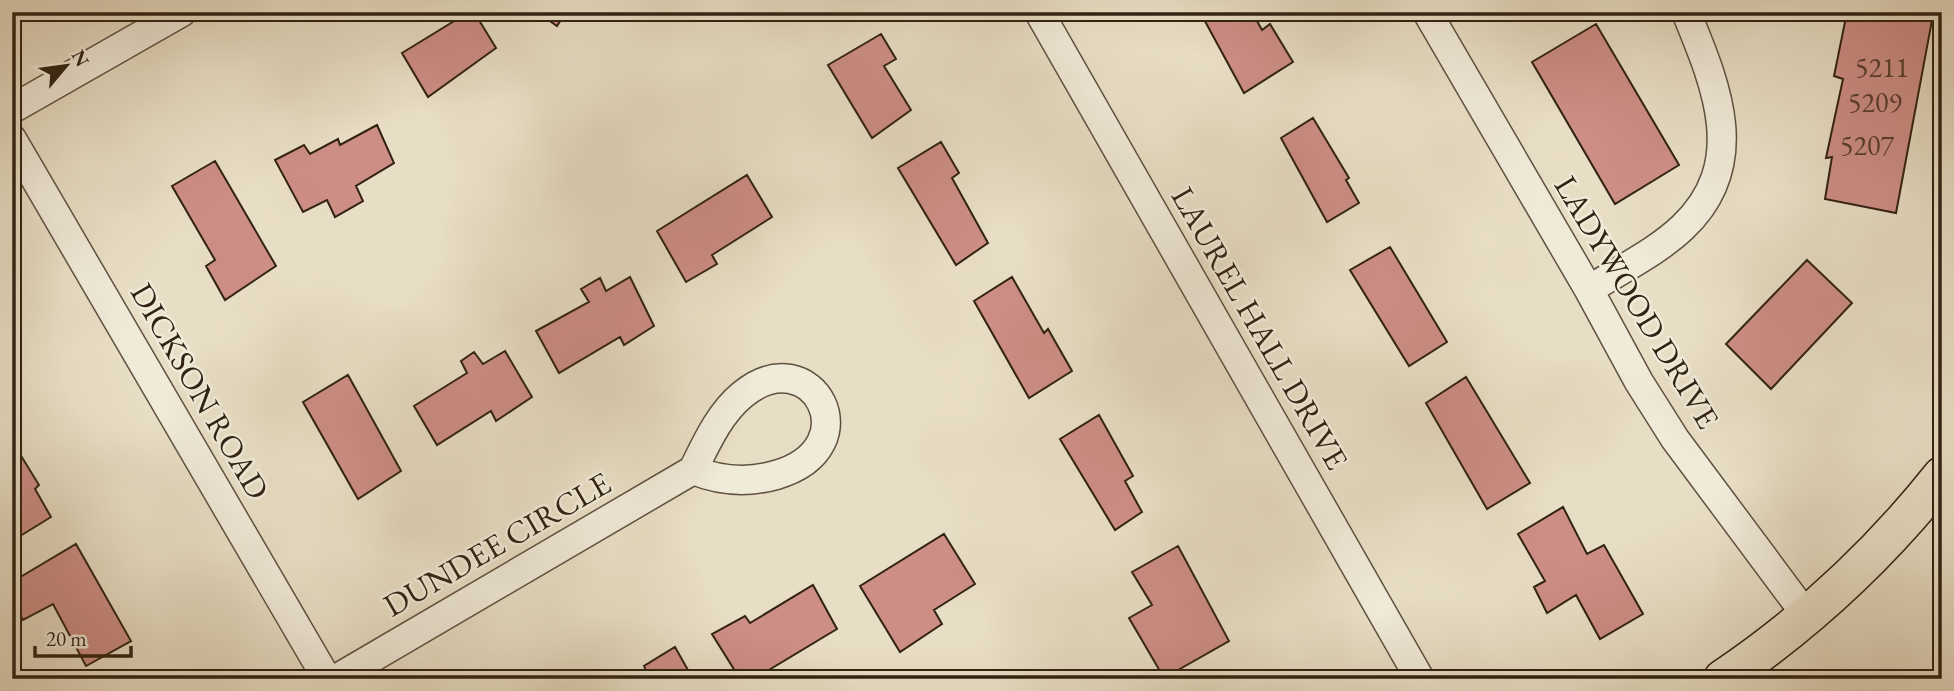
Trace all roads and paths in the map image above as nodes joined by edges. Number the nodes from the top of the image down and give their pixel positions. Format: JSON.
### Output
{"nodes":[{"id":1,"x":182,"y":12,"type":"edge"},
{"id":2,"x":1039,"y":12,"type":"edge"},
{"id":3,"x":1427,"y":12,"type":"edge"},
{"id":4,"x":1686,"y":12,"type":"edge"},
{"id":5,"x":12,"y":109,"type":"edge"},
{"id":6,"x":12,"y":139,"type":"edge"},
{"id":7,"x":1589,"y":290,"type":"junction"},
{"id":8,"x":693,"y":470,"type":"junction"},
{"id":9,"x":1942,"y":476,"type":"edge"},
{"id":10,"x":1806,"y":615,"type":"junction"},
{"id":11,"x":327,"y":679,"type":"edge"},
{"id":12,"x":336,"y":679,"type":"edge"},
{"id":13,"x":1420,"y":679,"type":"edge"},
{"id":14,"x":1723,"y":679,"type":"edge"}],
"edges":[{"from":1,"to":5,"type":"street"},
{"from":2,"to":13,"type":"street","name":"LAUREL HALL DRIVE"},
{"from":3,"to":7,"type":"street","name":"LADYWOOD DRIVE"},
{"from":4,"to":7,"type":"street"},
{"from":6,"to":11,"type":"street","name":"DICKSON ROAD"},
{"from":7,"to":10,"type":"street","name":"LADYWOOD DRIVE"},
{"from":8,"to":8,"type":"street","name":"DUNDEE CIRCLE"},
{"from":8,"to":12,"type":"street","name":"DUNDEE CIRCLE"},
{"from":9,"to":10,"type":"main road"},
{"from":10,"to":14,"type":"main road"}]}
